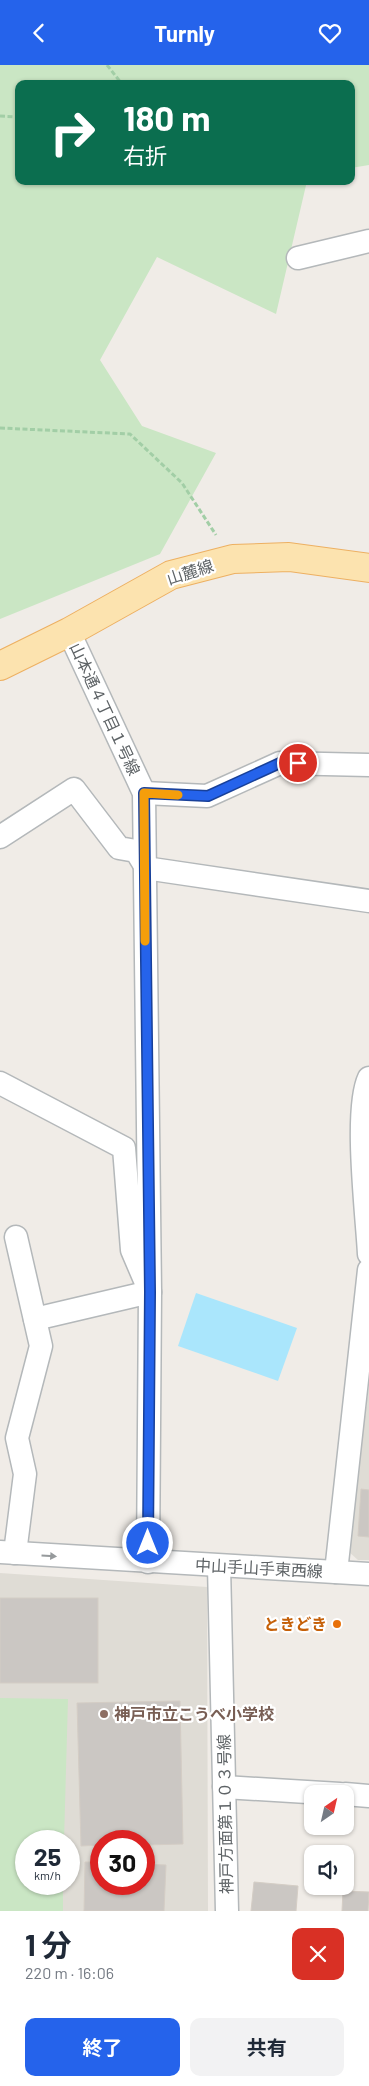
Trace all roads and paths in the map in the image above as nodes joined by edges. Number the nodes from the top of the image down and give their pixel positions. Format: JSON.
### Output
{"nodes":[{"id":1,"x":107,"y":65,"type":"edge"},
{"id":2,"x":119,"y":80,"type":"edge"},
{"id":3,"x":0,"y":116,"type":"edge"},
{"id":4,"x":15,"y":117,"type":"edge"},
{"id":5,"x":369,"y":241,"type":"edge"},
{"id":6,"x":298,"y":258,"type":"dead end"},
{"id":7,"x":0,"y":428,"type":"edge"},
{"id":8,"x":233,"y":559,"type":"junction"},
{"id":9,"x":369,"y":568,"type":"edge"},
{"id":10,"x":69,"y":632,"type":"junction"},
{"id":11,"x":0,"y":666,"type":"edge"},
{"id":12,"x":369,"y":765,"type":"edge"},
{"id":13,"x":144,"y":793,"type":"junction"},
{"id":14,"x":0,"y":837,"type":"edge"},
{"id":15,"x":144,"y":864,"type":"junction"},
{"id":16,"x":369,"y":901,"type":"edge"},
{"id":17,"x":369,"y":1078,"type":"edge"},
{"id":18,"x":0,"y":1083,"type":"edge"},
{"id":19,"x":366,"y":1147,"type":"edge"},
{"id":20,"x":16,"y":1237,"type":"dead end"},
{"id":21,"x":369,"y":1254,"type":"edge"},
{"id":22,"x":369,"y":1269,"type":"edge"},
{"id":23,"x":150,"y":1292,"type":"junction"},
{"id":24,"x":35,"y":1319,"type":"junction"},
{"id":25,"x":8,"y":1553,"type":"edge"},
{"id":26,"x":148,"y":1563,"type":"junction"},
{"id":27,"x":219,"y":1566,"type":"junction"},
{"id":28,"x":336,"y":1572,"type":"junction"},
{"id":29,"x":369,"y":1574,"type":"edge"},
{"id":30,"x":224,"y":1787,"type":"junction"},
{"id":31,"x":304,"y":1792,"type":"edge"},
{"id":32,"x":354,"y":1795,"type":"edge"},
{"id":33,"x":369,"y":1796,"type":"edge"},
{"id":34,"x":228,"y":1911,"type":"edge"}],
"edges":[{"from":1,"to":2,"type":"path"},
{"from":3,"to":4,"type":"path"},
{"from":5,"to":6,"type":"street"},
{"from":7,"to":8,"type":"path"},
{"from":8,"to":9,"type":"main road","name":"山麓線"},
{"from":8,"to":10,"type":"main road","name":"山麓線"},
{"from":10,"to":11,"type":"main road","name":"山麓線"},
{"from":10,"to":13,"type":"street","name":"山本通４丁目１号線"},
{"from":12,"to":13,"type":"street","name":"山本通４丁目１号線"},
{"from":13,"to":15,"type":"street"},
{"from":14,"to":15,"type":"street"},
{"from":15,"to":16,"type":"street"},
{"from":15,"to":23,"type":"street"},
{"from":17,"to":19,"type":"street"},
{"from":18,"to":23,"type":"street"},
{"from":19,"to":21,"type":"street"},
{"from":20,"to":24,"type":"street"},
{"from":22,"to":28,"type":"street"},
{"from":23,"to":24,"type":"street"},
{"from":23,"to":26,"type":"street"},
{"from":24,"to":25,"type":"street"},
{"from":25,"to":26,"type":"street","name":"中山手山手東西線","one_way":true},
{"from":26,"to":27,"type":"street","name":"中山手山手東西線"},
{"from":27,"to":28,"type":"street","name":"中山手山手東西線"},
{"from":27,"to":30,"type":"street","name":"神戸方面第１０３号線"},
{"from":28,"to":29,"type":"street","name":"中山手山手東西線"},
{"from":30,"to":31,"type":"street"},
{"from":30,"to":34,"type":"street","name":"神戸方面第１０３号線"},
{"from":32,"to":33,"type":"street"}]}
